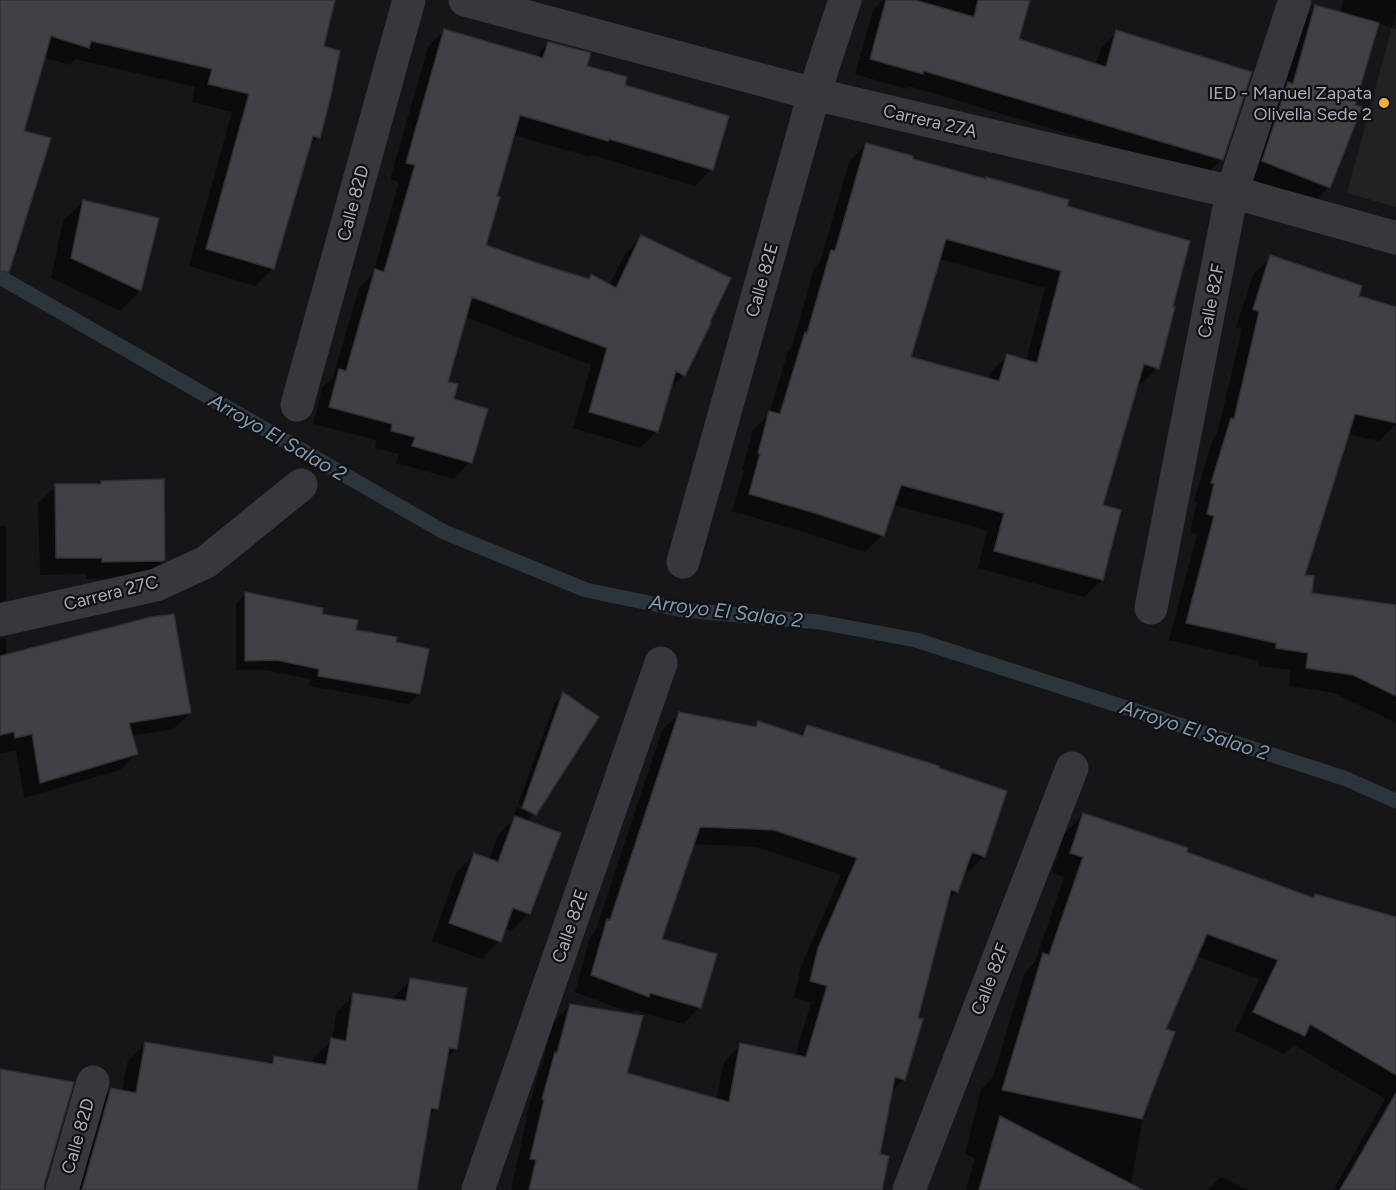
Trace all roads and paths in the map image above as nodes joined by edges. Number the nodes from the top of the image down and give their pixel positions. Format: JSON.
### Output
{"nodes":[{"id":1,"x":409,"y":0,"type":"edge"},
{"id":2,"x":465,"y":0,"type":"edge"},
{"id":3,"x":845,"y":0,"type":"edge"},
{"id":4,"x":1295,"y":0,"type":"edge"},
{"id":5,"x":814,"y":94,"type":"junction"},
{"id":6,"x":1232,"y":192,"type":"junction"},
{"id":7,"x":1396,"y":238,"type":"edge"},
{"id":8,"x":297,"y":405,"type":"dead end"},
{"id":9,"x":301,"y":486,"type":"dead end"},
{"id":10,"x":683,"y":562,"type":"dead end"},
{"id":11,"x":1151,"y":608,"type":"dead end"},
{"id":12,"x":0,"y":620,"type":"edge"},
{"id":13,"x":661,"y":663,"type":"dead end"},
{"id":14,"x":1072,"y":768,"type":"dead end"},
{"id":15,"x":93,"y":1082,"type":"dead end"},
{"id":16,"x":62,"y":1190,"type":"edge"},
{"id":17,"x":478,"y":1190,"type":"edge"},
{"id":18,"x":909,"y":1190,"type":"edge"}],
"edges":[{"from":1,"to":8,"type":"street","name":"Calle 82D"},
{"from":2,"to":5,"type":"street","name":"Carrera 27A"},
{"from":3,"to":5,"type":"street","name":"Calle 82E"},
{"from":4,"to":6,"type":"street","name":"Calle 82F"},
{"from":5,"to":6,"type":"street","name":"Carrera 27A"},
{"from":5,"to":10,"type":"street","name":"Calle 82E"},
{"from":6,"to":7,"type":"street","name":"Carrera 27A"},
{"from":6,"to":11,"type":"street","name":"Calle 82F"},
{"from":9,"to":12,"type":"street","name":"Carrera 27C"},
{"from":13,"to":17,"type":"street","name":"Calle 82E"},
{"from":14,"to":18,"type":"street","name":"Calle 82F"},
{"from":15,"to":16,"type":"street","name":"Calle 82D"}]}
